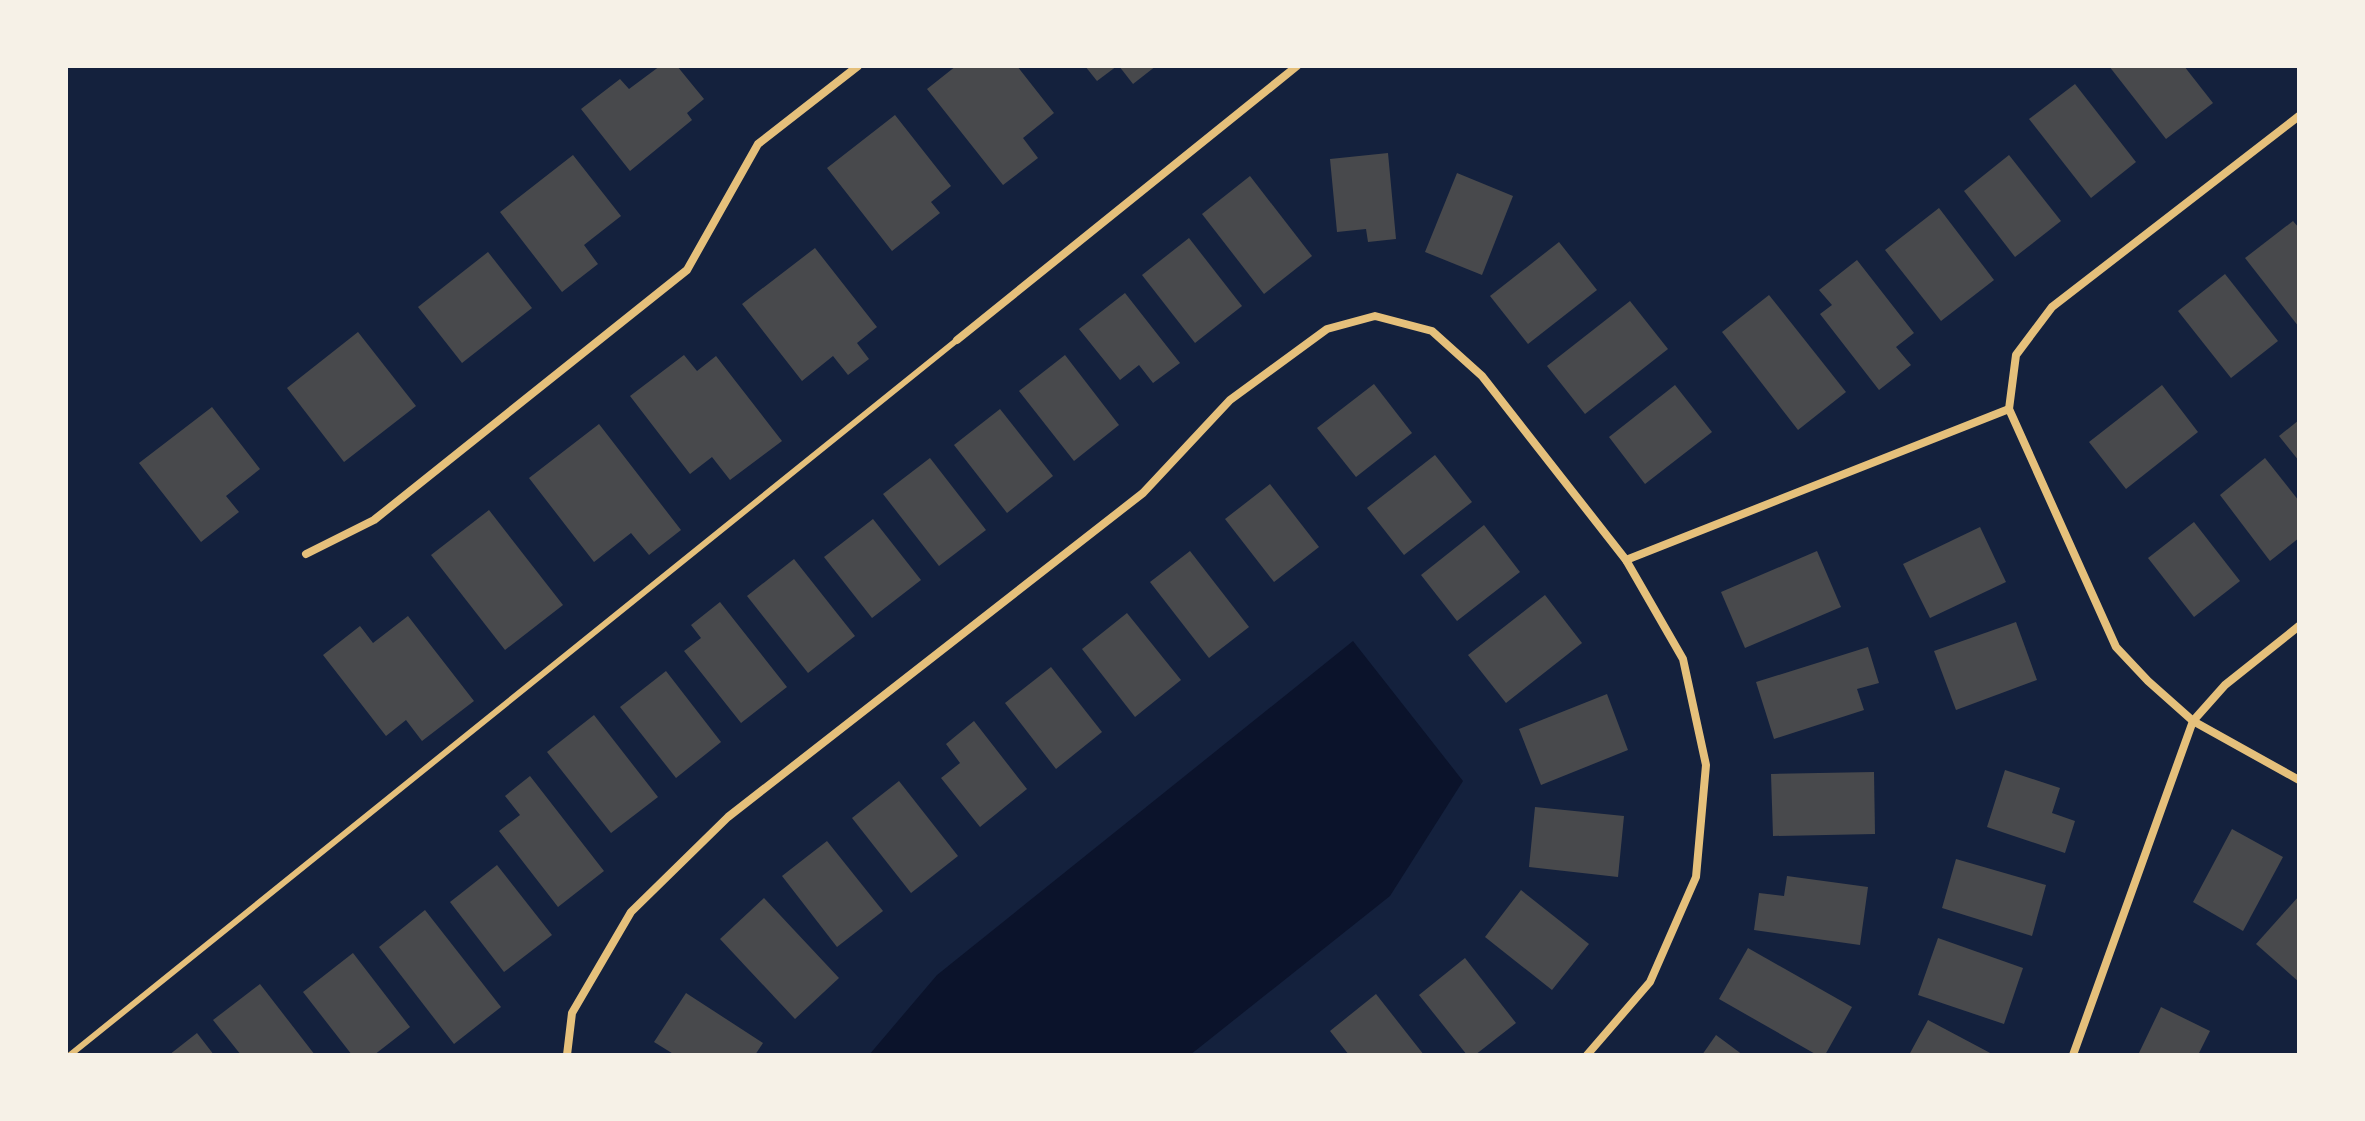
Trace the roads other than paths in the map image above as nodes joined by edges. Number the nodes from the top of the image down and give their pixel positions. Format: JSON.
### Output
{"nodes":[{"id":1,"x":858,"y":66,"type":"edge"},
{"id":2,"x":1297,"y":66,"type":"edge"},
{"id":3,"x":2299,"y":116,"type":"edge"},
{"id":4,"x":957,"y":340,"type":"joint"},
{"id":5,"x":2009,"y":409,"type":"junction"},
{"id":6,"x":306,"y":554,"type":"dead end"},
{"id":7,"x":1626,"y":560,"type":"junction"},
{"id":8,"x":2299,"y":626,"type":"edge"},
{"id":9,"x":2193,"y":721,"type":"junction"},
{"id":10,"x":2299,"y":780,"type":"edge"},
{"id":11,"x":70,"y":1055,"type":"edge"},
{"id":12,"x":567,"y":1055,"type":"edge"},
{"id":13,"x":1587,"y":1055,"type":"edge"},
{"id":14,"x":2073,"y":1055,"type":"edge"}],
"edges":[{"from":1,"to":6,"type":"street"},
{"from":2,"to":4,"type":"street"},
{"from":3,"to":5,"type":"street"},
{"from":4,"to":11,"type":"lane"},
{"from":5,"to":7,"type":"street"},
{"from":5,"to":9,"type":"street"},
{"from":7,"to":12,"type":"street"},
{"from":7,"to":13,"type":"street"},
{"from":8,"to":9,"type":"street"},
{"from":9,"to":10,"type":"street"},
{"from":9,"to":14,"type":"street"}]}
